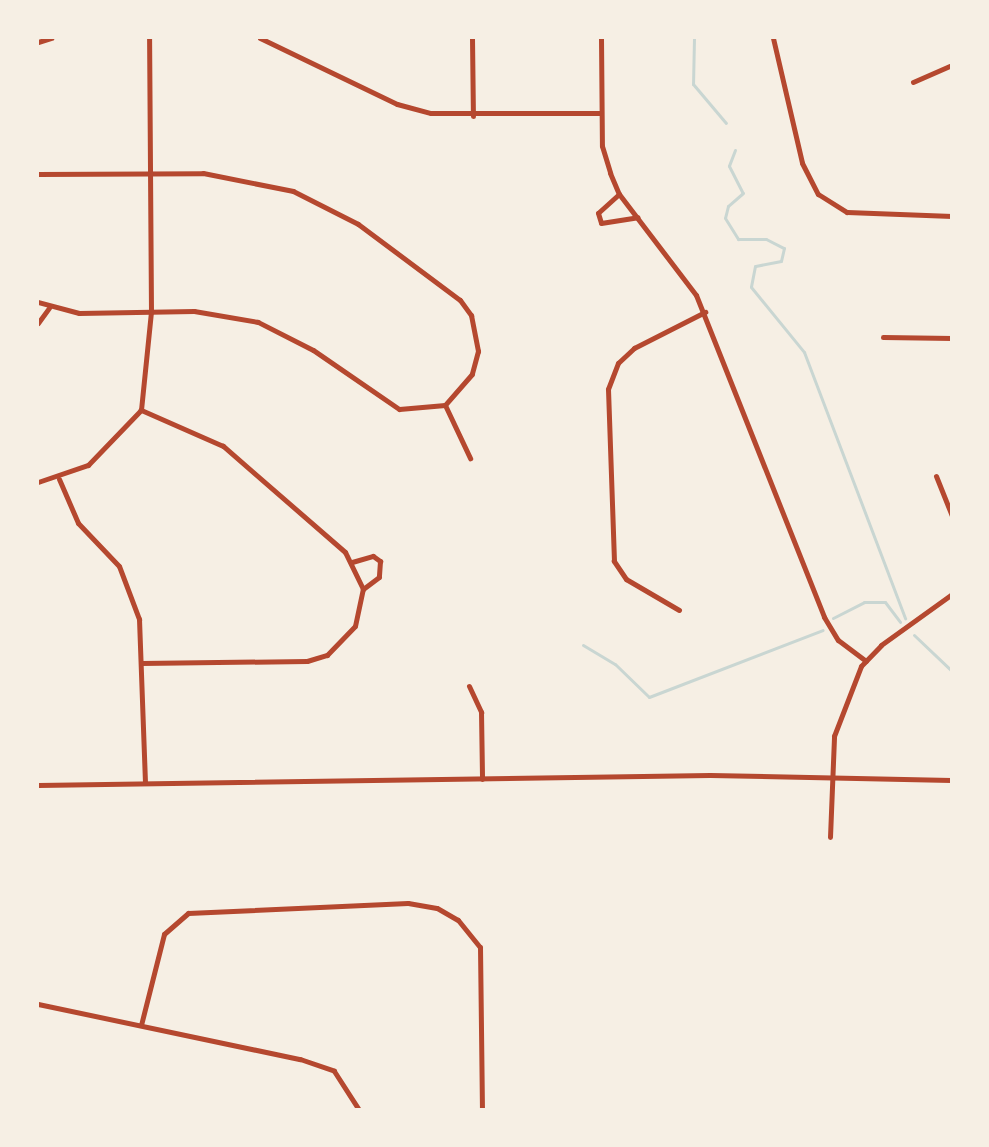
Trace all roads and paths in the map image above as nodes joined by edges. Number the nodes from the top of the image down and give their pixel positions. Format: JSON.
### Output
{"nodes":[{"id":1,"x":51,"y":38,"type":"edge"},
{"id":2,"x":148,"y":38,"type":"edge"},
{"id":3,"x":260,"y":38,"type":"edge"},
{"id":4,"x":472,"y":38,"type":"edge"},
{"id":5,"x":601,"y":38,"type":"edge"},
{"id":6,"x":772,"y":38,"type":"edge"},
{"id":7,"x":38,"y":41,"type":"edge"},
{"id":8,"x":951,"y":65,"type":"edge"},
{"id":9,"x":913,"y":82,"type":"dead end"},
{"id":10,"x":600,"y":113,"type":"junction"},
{"id":11,"x":473,"y":116,"type":"junction"},
{"id":12,"x":150,"y":173,"type":"junction"},
{"id":13,"x":38,"y":174,"type":"edge"},
{"id":14,"x":619,"y":194,"type":"junction"},
{"id":15,"x":951,"y":216,"type":"edge"},
{"id":16,"x":638,"y":217,"type":"junction"},
{"id":17,"x":38,"y":302,"type":"edge"},
{"id":18,"x":49,"y":308,"type":"junction"},
{"id":19,"x":151,"y":312,"type":"junction"},
{"id":20,"x":705,"y":312,"type":"junction"},
{"id":21,"x":38,"y":323,"type":"edge"},
{"id":22,"x":883,"y":337,"type":"dead end"},
{"id":23,"x":951,"y":338,"type":"edge"},
{"id":24,"x":445,"y":405,"type":"junction"},
{"id":25,"x":141,"y":410,"type":"junction"},
{"id":26,"x":470,"y":458,"type":"dead end"},
{"id":27,"x":936,"y":476,"type":"dead end"},
{"id":28,"x":59,"y":478,"type":"junction"},
{"id":29,"x":38,"y":482,"type":"edge"},
{"id":30,"x":951,"y":516,"type":"edge"},
{"id":31,"x":352,"y":562,"type":"junction"},
{"id":32,"x":363,"y":589,"type":"junction"},
{"id":33,"x":951,"y":594,"type":"edge"},
{"id":34,"x":679,"y":610,"type":"dead end"},
{"id":35,"x":866,"y":661,"type":"junction"},
{"id":36,"x":141,"y":663,"type":"junction"},
{"id":37,"x":470,"y":686,"type":"dead end"},
{"id":38,"x":831,"y":777,"type":"junction"},
{"id":39,"x":482,"y":779,"type":"junction"},
{"id":40,"x":951,"y":780,"type":"edge"},
{"id":41,"x":145,"y":783,"type":"junction"},
{"id":42,"x":38,"y":785,"type":"edge"},
{"id":43,"x":830,"y":837,"type":"dead end"},
{"id":44,"x":38,"y":1004,"type":"edge"},
{"id":45,"x":141,"y":1025,"type":"junction"},
{"id":46,"x":359,"y":1110,"type":"edge"},
{"id":47,"x":482,"y":1110,"type":"edge"}],
"edges":[{"from":1,"to":7,"type":"street"},
{"from":2,"to":12,"type":"street"},
{"from":3,"to":11,"type":"street"},
{"from":4,"to":11,"type":"street"},
{"from":5,"to":10,"type":"street"},
{"from":6,"to":15,"type":"street"},
{"from":8,"to":9,"type":"street"},
{"from":10,"to":11,"type":"street"},
{"from":10,"to":14,"type":"street"},
{"from":12,"to":13,"type":"street"},
{"from":12,"to":19,"type":"street"},
{"from":12,"to":24,"type":"street"},
{"from":14,"to":16,"type":"street"},
{"from":14,"to":16,"type":"street"},
{"from":16,"to":20,"type":"street"},
{"from":17,"to":18,"type":"street"},
{"from":18,"to":19,"type":"street"},
{"from":18,"to":21,"type":"street"},
{"from":19,"to":24,"type":"street"},
{"from":19,"to":25,"type":"street"},
{"from":20,"to":34,"type":"street"},
{"from":20,"to":35,"type":"street"},
{"from":22,"to":23,"type":"street"},
{"from":24,"to":26,"type":"street"},
{"from":25,"to":28,"type":"street"},
{"from":25,"to":31,"type":"street"},
{"from":27,"to":30,"type":"street"},
{"from":28,"to":29,"type":"street"},
{"from":28,"to":36,"type":"street"},
{"from":31,"to":32,"type":"street"},
{"from":31,"to":32,"type":"street"},
{"from":32,"to":36,"type":"street"},
{"from":33,"to":35,"type":"street"},
{"from":35,"to":38,"type":"street"},
{"from":36,"to":41,"type":"street"},
{"from":37,"to":39,"type":"street"},
{"from":38,"to":39,"type":"street"},
{"from":38,"to":40,"type":"street"},
{"from":38,"to":43,"type":"street"},
{"from":39,"to":41,"type":"street"},
{"from":41,"to":42,"type":"street"},
{"from":44,"to":45,"type":"street"},
{"from":45,"to":46,"type":"street"},
{"from":45,"to":47,"type":"street"}]}
